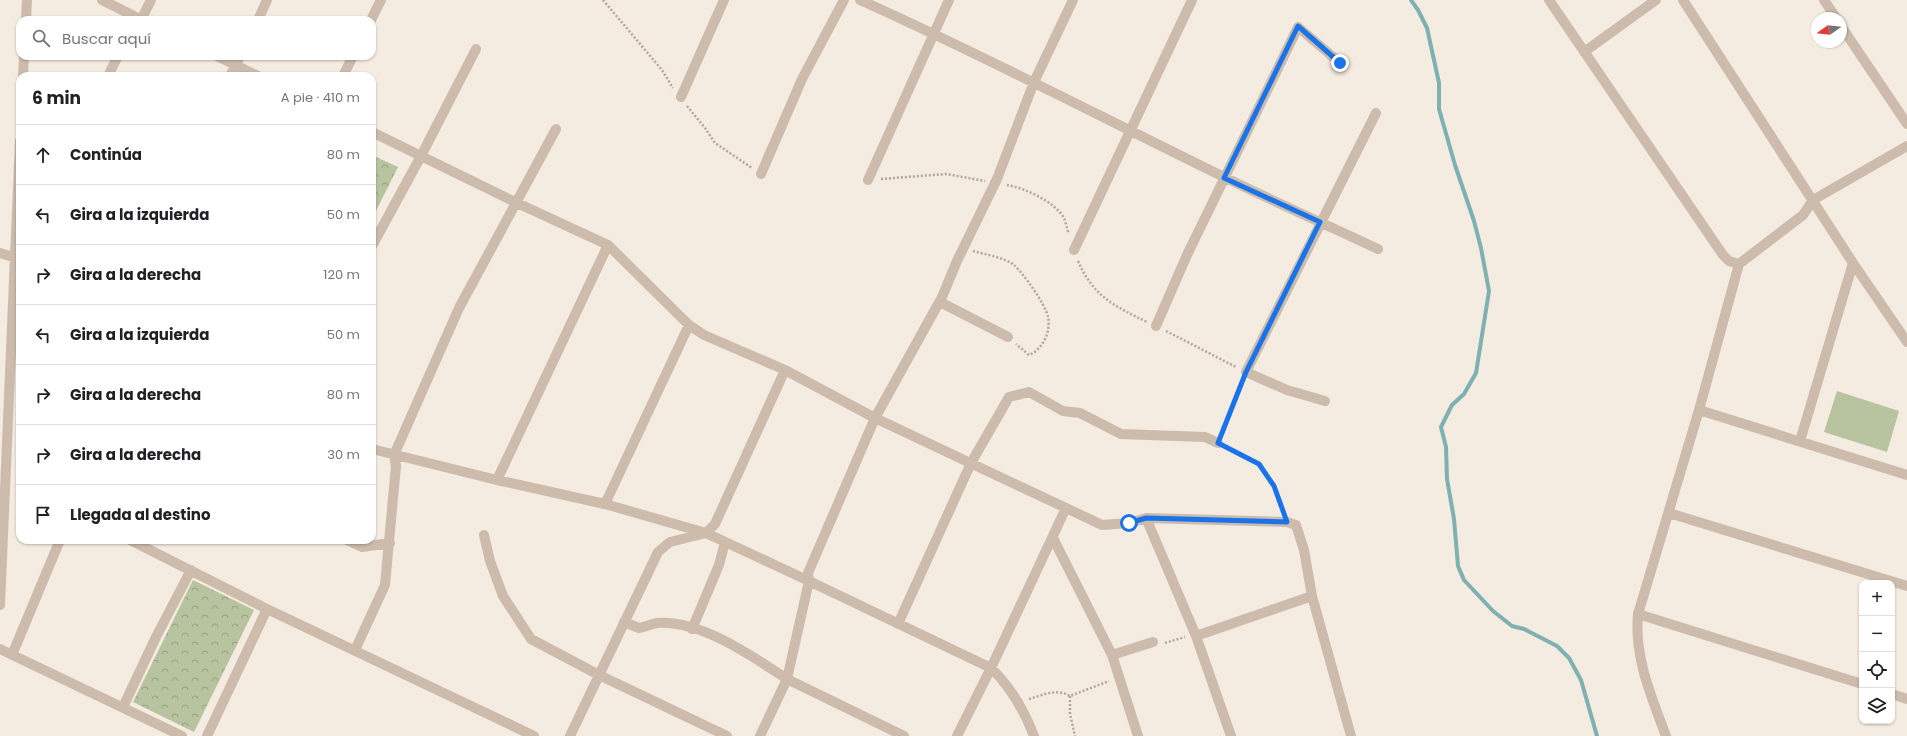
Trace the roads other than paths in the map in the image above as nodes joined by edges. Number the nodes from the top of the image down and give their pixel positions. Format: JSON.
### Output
{"nodes":[{"id":1,"x":27,"y":0,"type":"edge"},
{"id":2,"x":102,"y":0,"type":"edge"},
{"id":3,"x":151,"y":0,"type":"edge"},
{"id":4,"x":267,"y":0,"type":"edge"},
{"id":5,"x":381,"y":0,"type":"edge"},
{"id":6,"x":724,"y":0,"type":"edge"},
{"id":7,"x":844,"y":0,"type":"edge"},
{"id":8,"x":860,"y":0,"type":"edge"},
{"id":9,"x":949,"y":0,"type":"edge"},
{"id":10,"x":1074,"y":0,"type":"edge"},
{"id":11,"x":1192,"y":0,"type":"edge"},
{"id":12,"x":1549,"y":0,"type":"edge"},
{"id":13,"x":1656,"y":0,"type":"edge"},
{"id":14,"x":1683,"y":0,"type":"edge"},
{"id":15,"x":1824,"y":0,"type":"edge"},
{"id":16,"x":1832,"y":12,"type":"edge"},
{"id":17,"x":26,"y":16,"type":"edge"},
{"id":18,"x":134,"y":16,"type":"edge"},
{"id":19,"x":144,"y":16,"type":"edge"},
{"id":20,"x":260,"y":16,"type":"edge"},
{"id":21,"x":373,"y":16,"type":"edge"},
{"id":22,"x":934,"y":33,"type":"junction"},
{"id":23,"x":1847,"y":35,"type":"edge"},
{"id":24,"x":476,"y":49,"type":"dead end"},
{"id":25,"x":1584,"y":52,"type":"junction"},
{"id":26,"x":24,"y":60,"type":"edge"},
{"id":27,"x":116,"y":60,"type":"edge"},
{"id":28,"x":351,"y":60,"type":"edge"},
{"id":29,"x":238,"y":61,"type":"edge"},
{"id":30,"x":1340,"y":63,"type":"dead end"},
{"id":31,"x":23,"y":72,"type":"edge"},
{"id":32,"x":110,"y":72,"type":"edge"},
{"id":33,"x":232,"y":72,"type":"edge"},
{"id":34,"x":253,"y":72,"type":"edge"},
{"id":35,"x":345,"y":72,"type":"edge"},
{"id":36,"x":1034,"y":82,"type":"junction"},
{"id":37,"x":681,"y":97,"type":"dead end"},
{"id":38,"x":1376,"y":113,"type":"dead end"},
{"id":39,"x":1907,"y":124,"type":"edge"},
{"id":40,"x":556,"y":129,"type":"dead end"},
{"id":41,"x":1131,"y":130,"type":"junction"},
{"id":42,"x":376,"y":134,"type":"edge"},
{"id":43,"x":1907,"y":146,"type":"edge"},
{"id":44,"x":421,"y":156,"type":"junction"},
{"id":45,"x":761,"y":174,"type":"dead end"},
{"id":46,"x":1224,"y":178,"type":"junction"},
{"id":47,"x":868,"y":180,"type":"dead end"},
{"id":48,"x":1813,"y":200,"type":"junction"},
{"id":49,"x":515,"y":202,"type":"junction"},
{"id":50,"x":1320,"y":222,"type":"junction"},
{"id":51,"x":376,"y":239,"type":"edge"},
{"id":52,"x":608,"y":245,"type":"junction"},
{"id":53,"x":1378,"y":249,"type":"dead end"},
{"id":54,"x":1074,"y":250,"type":"dead end"},
{"id":55,"x":0,"y":253,"type":"edge"},
{"id":56,"x":16,"y":259,"type":"edge"},
{"id":57,"x":1853,"y":263,"type":"junction"},
{"id":58,"x":1739,"y":264,"type":"junction"},
{"id":59,"x":940,"y":302,"type":"junction"},
{"id":60,"x":689,"y":325,"type":"junction"},
{"id":61,"x":1156,"y":326,"type":"dead end"},
{"id":62,"x":1008,"y":337,"type":"road end"},
{"id":63,"x":1907,"y":342,"type":"edge"},
{"id":64,"x":16,"y":355,"type":"edge"},
{"id":65,"x":785,"y":370,"type":"junction"},
{"id":66,"x":1325,"y":401,"type":"dead end"},
{"id":67,"x":1699,"y":410,"type":"junction"},
{"id":68,"x":875,"y":418,"type":"junction"},
{"id":69,"x":1800,"y":440,"type":"junction"},
{"id":70,"x":1218,"y":443,"type":"road end"},
{"id":71,"x":376,"y":450,"type":"edge"},
{"id":72,"x":394,"y":455,"type":"junction"},
{"id":73,"x":971,"y":463,"type":"junction"},
{"id":74,"x":1907,"y":475,"type":"edge"},
{"id":75,"x":497,"y":480,"type":"junction"},
{"id":76,"x":2,"y":483,"type":"edge"},
{"id":77,"x":606,"y":504,"type":"junction"},
{"id":78,"x":1066,"y":508,"type":"junction"},
{"id":79,"x":1669,"y":513,"type":"junction"},
{"id":80,"x":1146,"y":518,"type":"junction"},
{"id":81,"x":706,"y":533,"type":"junction"},
{"id":82,"x":484,"y":535,"type":"dead end"},
{"id":83,"x":1053,"y":538,"type":"junction"},
{"id":84,"x":725,"y":542,"type":"junction"},
{"id":85,"x":390,"y":543,"type":"junction"},
{"id":86,"x":58,"y":544,"type":"edge"},
{"id":87,"x":138,"y":544,"type":"edge"},
{"id":88,"x":356,"y":544,"type":"edge"},
{"id":89,"x":191,"y":570,"type":"junction"},
{"id":90,"x":809,"y":581,"type":"junction"},
{"id":91,"x":1907,"y":586,"type":"edge"},
{"id":92,"x":1312,"y":596,"type":"junction"},
{"id":93,"x":0,"y":605,"type":"edge"},
{"id":94,"x":267,"y":609,"type":"junction"},
{"id":95,"x":1638,"y":614,"type":"junction"},
{"id":96,"x":624,"y":622,"type":"junction"},
{"id":97,"x":898,"y":624,"type":"junction"},
{"id":98,"x":692,"y":629,"type":"junction"},
{"id":99,"x":1196,"y":636,"type":"junction"},
{"id":100,"x":1153,"y":642,"type":"road end"},
{"id":101,"x":0,"y":649,"type":"edge"},
{"id":102,"x":355,"y":650,"type":"junction"},
{"id":103,"x":12,"y":655,"type":"junction"},
{"id":104,"x":1112,"y":655,"type":"junction"},
{"id":105,"x":991,"y":668,"type":"junction"},
{"id":106,"x":599,"y":675,"type":"junction"},
{"id":107,"x":788,"y":679,"type":"junction"},
{"id":108,"x":1859,"y":683,"type":"edge"},
{"id":109,"x":1895,"y":695,"type":"edge"},
{"id":110,"x":1907,"y":698,"type":"edge"},
{"id":111,"x":123,"y":708,"type":"junction"},
{"id":112,"x":182,"y":736,"type":"edge"},
{"id":113,"x":207,"y":736,"type":"edge"},
{"id":114,"x":534,"y":736,"type":"edge"},
{"id":115,"x":570,"y":736,"type":"edge"},
{"id":116,"x":727,"y":736,"type":"edge"},
{"id":117,"x":760,"y":736,"type":"edge"},
{"id":118,"x":904,"y":736,"type":"edge"},
{"id":119,"x":956,"y":736,"type":"edge"},
{"id":120,"x":1034,"y":736,"type":"edge"},
{"id":121,"x":1138,"y":736,"type":"edge"},
{"id":122,"x":1231,"y":736,"type":"edge"},
{"id":123,"x":1350,"y":736,"type":"edge"},
{"id":124,"x":1666,"y":736,"type":"edge"}],
"edges":[{"from":1,"to":17,"type":"street"},
{"from":2,"to":18,"type":"street"},
{"from":3,"to":19,"type":"street"},
{"from":4,"to":20,"type":"street"},
{"from":5,"to":21,"type":"street"},
{"from":6,"to":37,"type":"street"},
{"from":7,"to":45,"type":"street"},
{"from":8,"to":22,"type":"street"},
{"from":9,"to":22,"type":"street"},
{"from":10,"to":36,"type":"street"},
{"from":11,"to":41,"type":"street"},
{"from":12,"to":25,"type":"street"},
{"from":13,"to":25,"type":"street"},
{"from":14,"to":48,"type":"street"},
{"from":15,"to":16,"type":"street"},
{"from":22,"to":36,"type":"street"},
{"from":22,"to":47,"type":"street"},
{"from":23,"to":39,"type":"street"},
{"from":24,"to":44,"type":"street"},
{"from":25,"to":58,"type":"street"},
{"from":26,"to":31,"type":"street"},
{"from":27,"to":32,"type":"street"},
{"from":28,"to":35,"type":"street"},
{"from":29,"to":33,"type":"street"},
{"from":29,"to":34,"type":"street"},
{"from":30,"to":46,"type":"street"},
{"from":36,"to":41,"type":"street"},
{"from":36,"to":59,"type":"street"},
{"from":38,"to":50,"type":"street"},
{"from":40,"to":49,"type":"street"},
{"from":41,"to":46,"type":"street"},
{"from":41,"to":54,"type":"street"},
{"from":42,"to":44,"type":"street"},
{"from":43,"to":48,"type":"street"},
{"from":44,"to":49,"type":"street"},
{"from":44,"to":51,"type":"street"},
{"from":46,"to":50,"type":"street"},
{"from":46,"to":61,"type":"street"},
{"from":48,"to":57,"type":"street"},
{"from":48,"to":58,"type":"street"},
{"from":49,"to":52,"type":"street"},
{"from":49,"to":72,"type":"street"},
{"from":50,"to":53,"type":"street"},
{"from":50,"to":66,"type":"street"},
{"from":52,"to":60,"type":"street"},
{"from":52,"to":75,"type":"street"},
{"from":55,"to":56,"type":"street"},
{"from":57,"to":63,"type":"street"},
{"from":57,"to":69,"type":"street"},
{"from":58,"to":67,"type":"street"},
{"from":59,"to":62,"type":"street"},
{"from":59,"to":68,"type":"street"},
{"from":60,"to":65,"type":"street"},
{"from":60,"to":77,"type":"street"},
{"from":64,"to":76,"type":"street"},
{"from":65,"to":68,"type":"street"},
{"from":65,"to":81,"type":"street"},
{"from":67,"to":69,"type":"street"},
{"from":67,"to":79,"type":"street"},
{"from":68,"to":73,"type":"street"},
{"from":68,"to":90,"type":"street"},
{"from":69,"to":74,"type":"street"},
{"from":70,"to":73,"type":"street"},
{"from":71,"to":72,"type":"street"},
{"from":72,"to":75,"type":"street"},
{"from":72,"to":85,"type":"street"},
{"from":73,"to":78,"type":"street"},
{"from":73,"to":97,"type":"street"},
{"from":75,"to":77,"type":"street"},
{"from":76,"to":93,"type":"street"},
{"from":77,"to":81,"type":"street"},
{"from":78,"to":80,"type":"street"},
{"from":78,"to":83,"type":"street"},
{"from":79,"to":91,"type":"street"},
{"from":79,"to":95,"type":"street"},
{"from":80,"to":92,"type":"street"},
{"from":80,"to":99,"type":"street"},
{"from":81,"to":84,"type":"street"},
{"from":81,"to":96,"type":"street"},
{"from":82,"to":106,"type":"street"},
{"from":83,"to":104,"type":"street"},
{"from":83,"to":105,"type":"street"},
{"from":84,"to":90,"type":"street"},
{"from":84,"to":98,"type":"street"},
{"from":85,"to":88,"type":"street"},
{"from":85,"to":102,"type":"street"},
{"from":86,"to":103,"type":"street"},
{"from":87,"to":89,"type":"street"},
{"from":89,"to":94,"type":"street"},
{"from":89,"to":111,"type":"street"},
{"from":90,"to":97,"type":"street"},
{"from":90,"to":107,"type":"street"},
{"from":92,"to":99,"type":"street"},
{"from":92,"to":123,"type":"street"},
{"from":94,"to":102,"type":"street"},
{"from":94,"to":113,"type":"street"},
{"from":95,"to":108,"type":"street"},
{"from":95,"to":124,"type":"street"},
{"from":96,"to":98,"type":"street"},
{"from":96,"to":106,"type":"street"},
{"from":97,"to":105,"type":"street"},
{"from":98,"to":107,"type":"street"},
{"from":99,"to":122,"type":"street"},
{"from":100,"to":104,"type":"street"},
{"from":101,"to":103,"type":"street"},
{"from":102,"to":114,"type":"street"},
{"from":103,"to":111,"type":"street"},
{"from":104,"to":121,"type":"street"},
{"from":105,"to":119,"type":"street"},
{"from":105,"to":120,"type":"street"},
{"from":106,"to":115,"type":"street"},
{"from":106,"to":116,"type":"street"},
{"from":107,"to":117,"type":"street"},
{"from":107,"to":118,"type":"street"},
{"from":109,"to":110,"type":"street"},
{"from":111,"to":112,"type":"street"}]}
